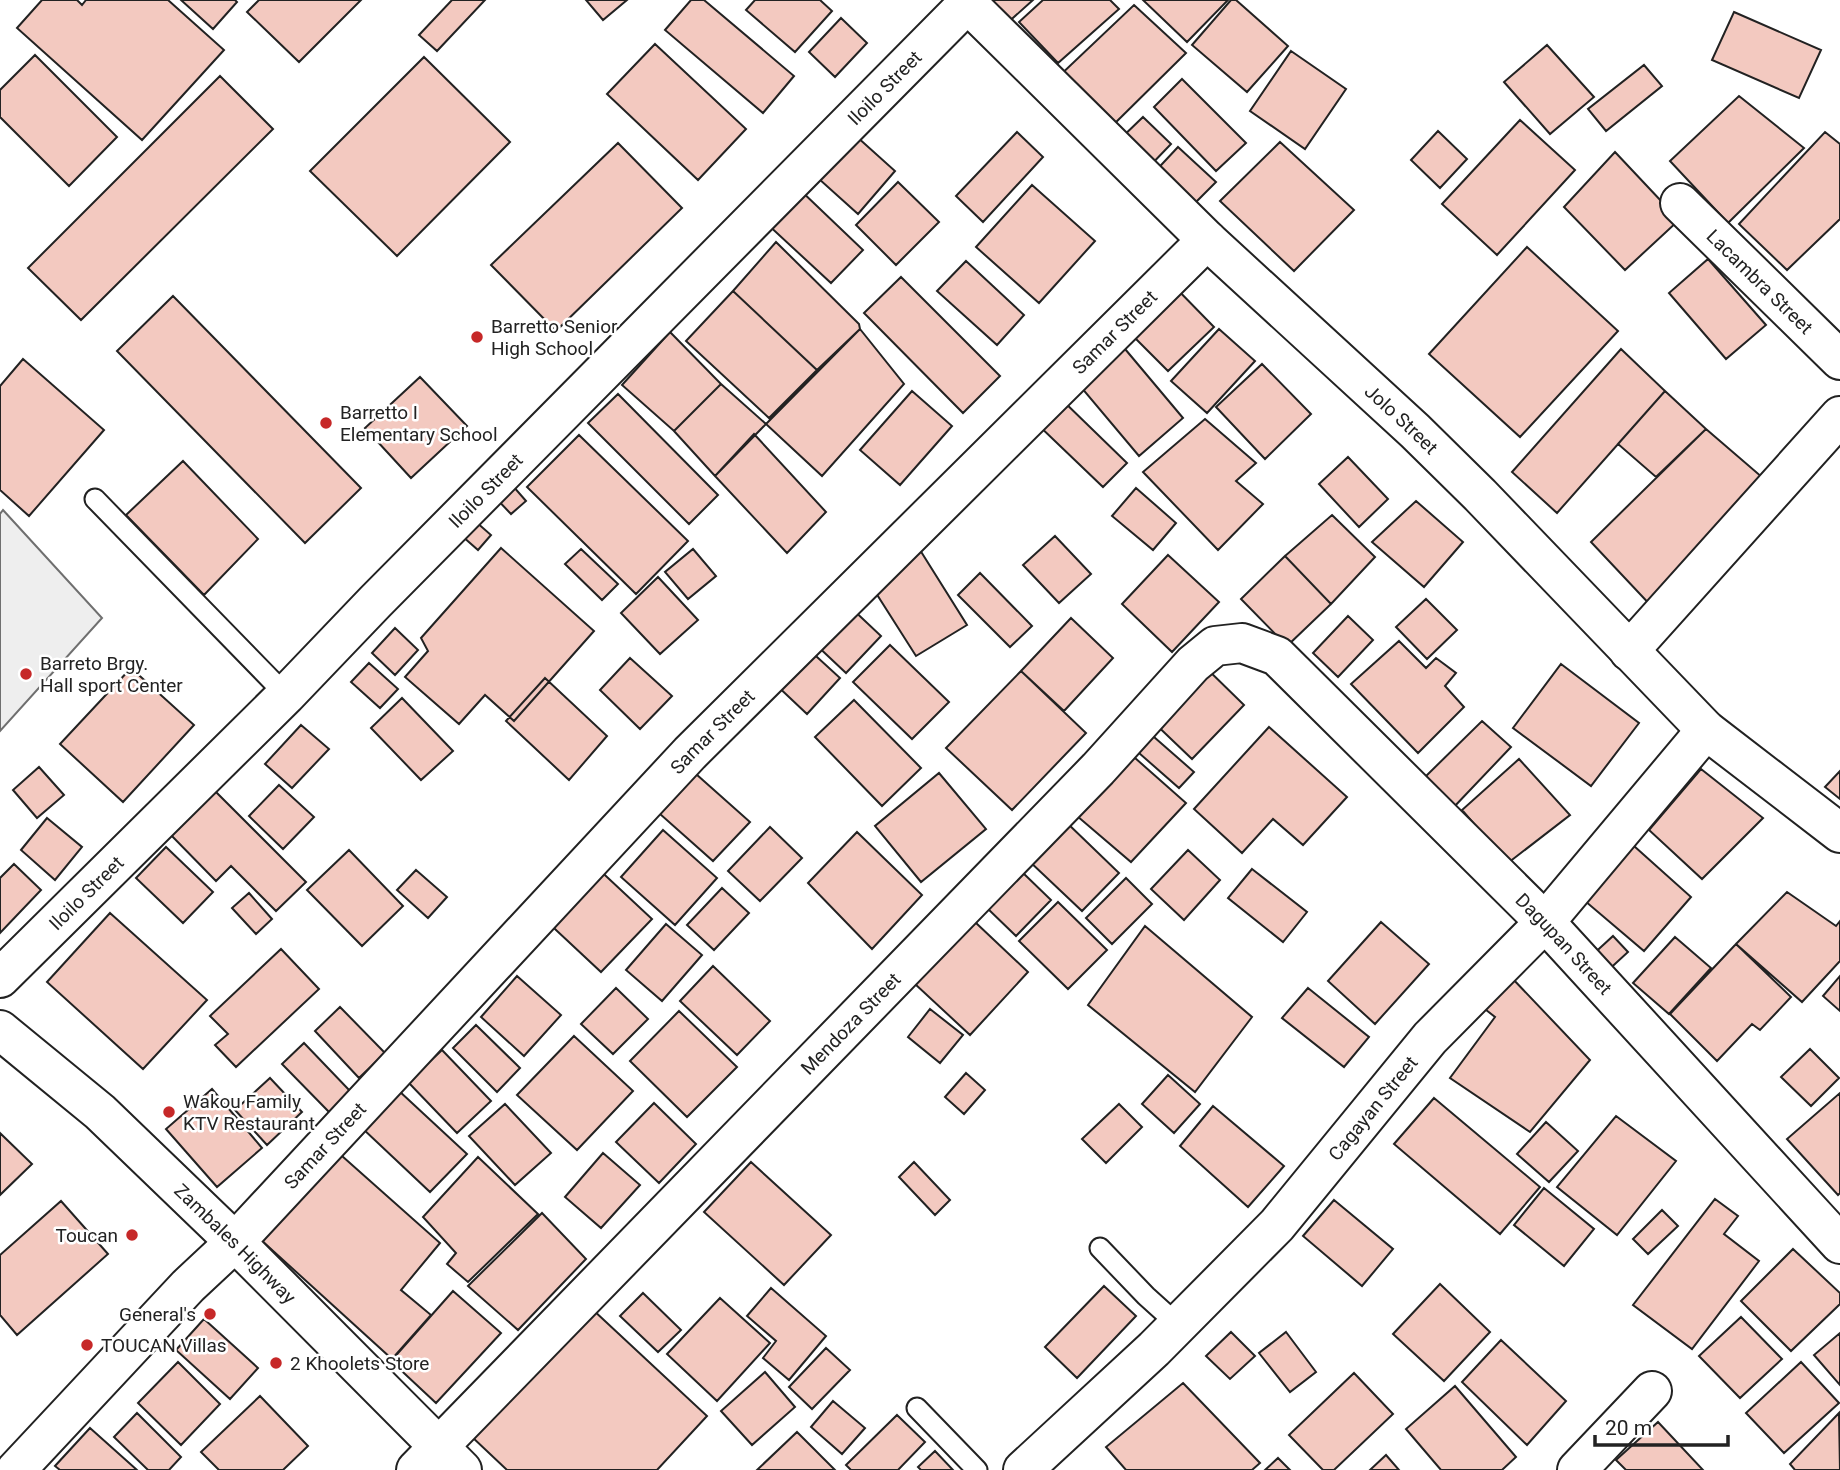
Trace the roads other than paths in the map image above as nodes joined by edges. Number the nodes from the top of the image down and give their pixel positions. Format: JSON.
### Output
{"nodes":[{"id":1,"x":966,"y":1,"type":"edge"},
{"id":2,"x":1680,"y":203,"type":"dead end"},
{"id":3,"x":1207,"y":240,"type":"junction"},
{"id":4,"x":1840,"y":360,"type":"edge"},
{"id":5,"x":1840,"y":416,"type":"edge"},
{"id":6,"x":95,"y":499,"type":"dead end"},
{"id":7,"x":1629,"y":651,"type":"junction"},
{"id":8,"x":1277,"y":656,"type":"joint"},
{"id":9,"x":286,"y":695,"type":"junction"},
{"id":10,"x":1706,"y":730,"type":"junction"},
{"id":11,"x":1840,"y":833,"type":"edge"},
{"id":12,"x":1545,"y":922,"type":"junction"},
{"id":13,"x":0,"y":978,"type":"edge"},
{"id":14,"x":0,"y":1030,"type":"edge"},
{"id":15,"x":235,"y":1242,"type":"junction"},
{"id":16,"x":1840,"y":1244,"type":"edge"},
{"id":17,"x":1100,"y":1248,"type":"dead end"},
{"id":18,"x":1177,"y":1324,"type":"junction"},
{"id":19,"x":1652,"y":1391,"type":"dead end"},
{"id":20,"x":917,"y":1408,"type":"dead end"},
{"id":21,"x":439,"y":1462,"type":"edge"},
{"id":22,"x":16,"y":1470,"type":"edge"},
{"id":23,"x":977,"y":1470,"type":"edge"},
{"id":24,"x":1023,"y":1470,"type":"edge"},
{"id":25,"x":1577,"y":1470,"type":"edge"}],
"edges":[{"from":1,"to":3,"type":"street","name":"Jolo Street"},
{"from":1,"to":9,"type":"street","name":"Iloilo Street"},
{"from":2,"to":4,"type":"street","name":"Lacambra Street"},
{"from":3,"to":7,"type":"street","name":"Jolo Street"},
{"from":3,"to":15,"type":"street","name":"Samar Street"},
{"from":5,"to":7,"type":"street"},
{"from":6,"to":9,"type":"lane"},
{"from":7,"to":10,"type":"street","name":"Jolo Street"},
{"from":8,"to":12,"type":"street","name":"Dagupan Street"},
{"from":8,"to":21,"type":"street","name":"Mendoza Street"},
{"from":9,"to":13,"type":"street","name":"Iloilo Street"},
{"from":10,"to":11,"type":"street","name":"Jolo Street"},
{"from":10,"to":12,"type":"street","name":"Cagayan Street"},
{"from":12,"to":16,"type":"street","name":"Dagupan Street"},
{"from":12,"to":18,"type":"street","name":"Cagayan Street"},
{"from":14,"to":15,"type":"street","name":"Zambales Highway"},
{"from":15,"to":21,"type":"street","name":"Zambales Highway"},
{"from":15,"to":22,"type":"street","name":"Samar Street"},
{"from":17,"to":18,"type":"lane"},
{"from":18,"to":24,"type":"street","name":"Cagayan Street"},
{"from":19,"to":25,"type":"street"},
{"from":20,"to":23,"type":"lane"}]}
